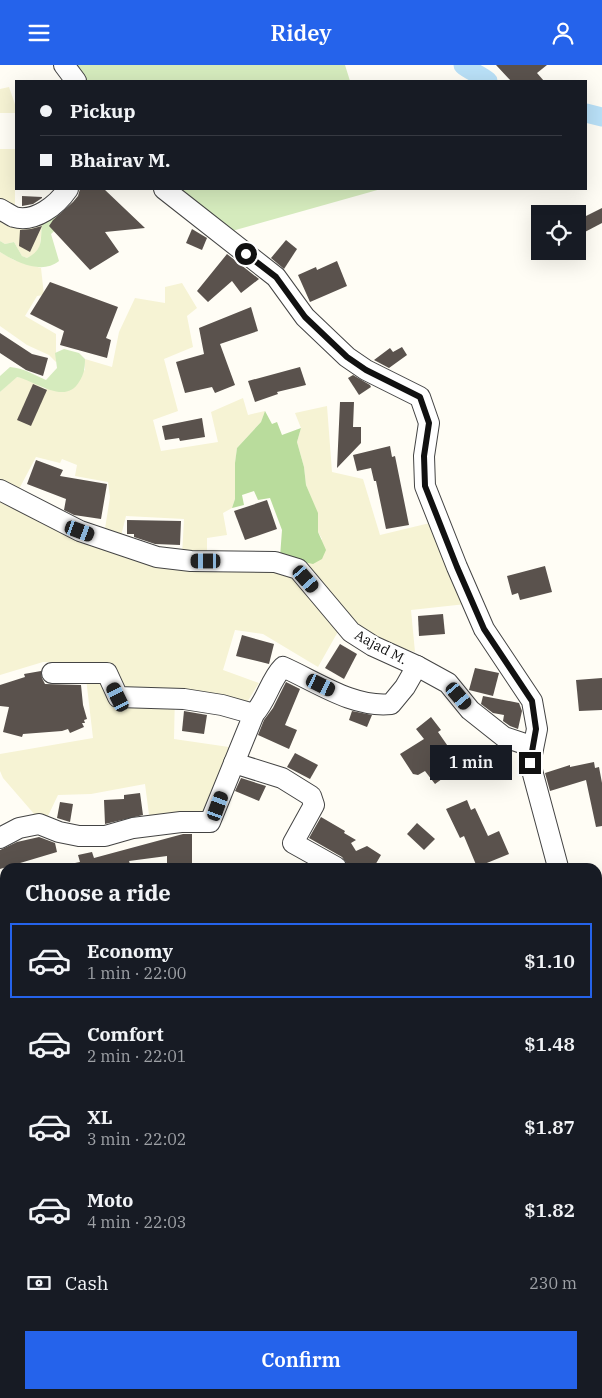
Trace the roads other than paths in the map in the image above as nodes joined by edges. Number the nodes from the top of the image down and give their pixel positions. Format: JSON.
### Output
{"nodes":[{"id":1,"x":63,"y":65,"type":"edge"},
{"id":2,"x":62,"y":80,"type":"edge"},
{"id":3,"x":75,"y":80,"type":"edge"},
{"id":4,"x":67,"y":190,"type":"edge"},
{"id":5,"x":165,"y":190,"type":"edge"},
{"id":6,"x":0,"y":209,"type":"edge"},
{"id":7,"x":0,"y":490,"type":"edge"},
{"id":8,"x":418,"y":666,"type":"junction"},
{"id":9,"x":52,"y":673,"type":"dead end"},
{"id":10,"x":254,"y":714,"type":"junction"},
{"id":11,"x":234,"y":763,"type":"junction"},
{"id":12,"x":530,"y":763,"type":"junction"},
{"id":13,"x":0,"y":838,"type":"edge"},
{"id":14,"x":329,"y":863,"type":"edge"},
{"id":15,"x":557,"y":863,"type":"edge"}],
"edges":[{"from":1,"to":2,"type":"street"},
{"from":1,"to":3,"type":"street"},
{"from":4,"to":6,"type":"street"},
{"from":5,"to":12,"type":"street"},
{"from":7,"to":8,"type":"street","name":"Aajad M."},
{"from":8,"to":10,"type":"street"},
{"from":8,"to":12,"type":"street","name":"Aajad M."},
{"from":9,"to":10,"type":"street"},
{"from":10,"to":11,"type":"street"},
{"from":11,"to":13,"type":"street"},
{"from":11,"to":14,"type":"street"},
{"from":12,"to":15,"type":"street","name":"Aajad M."}]}
